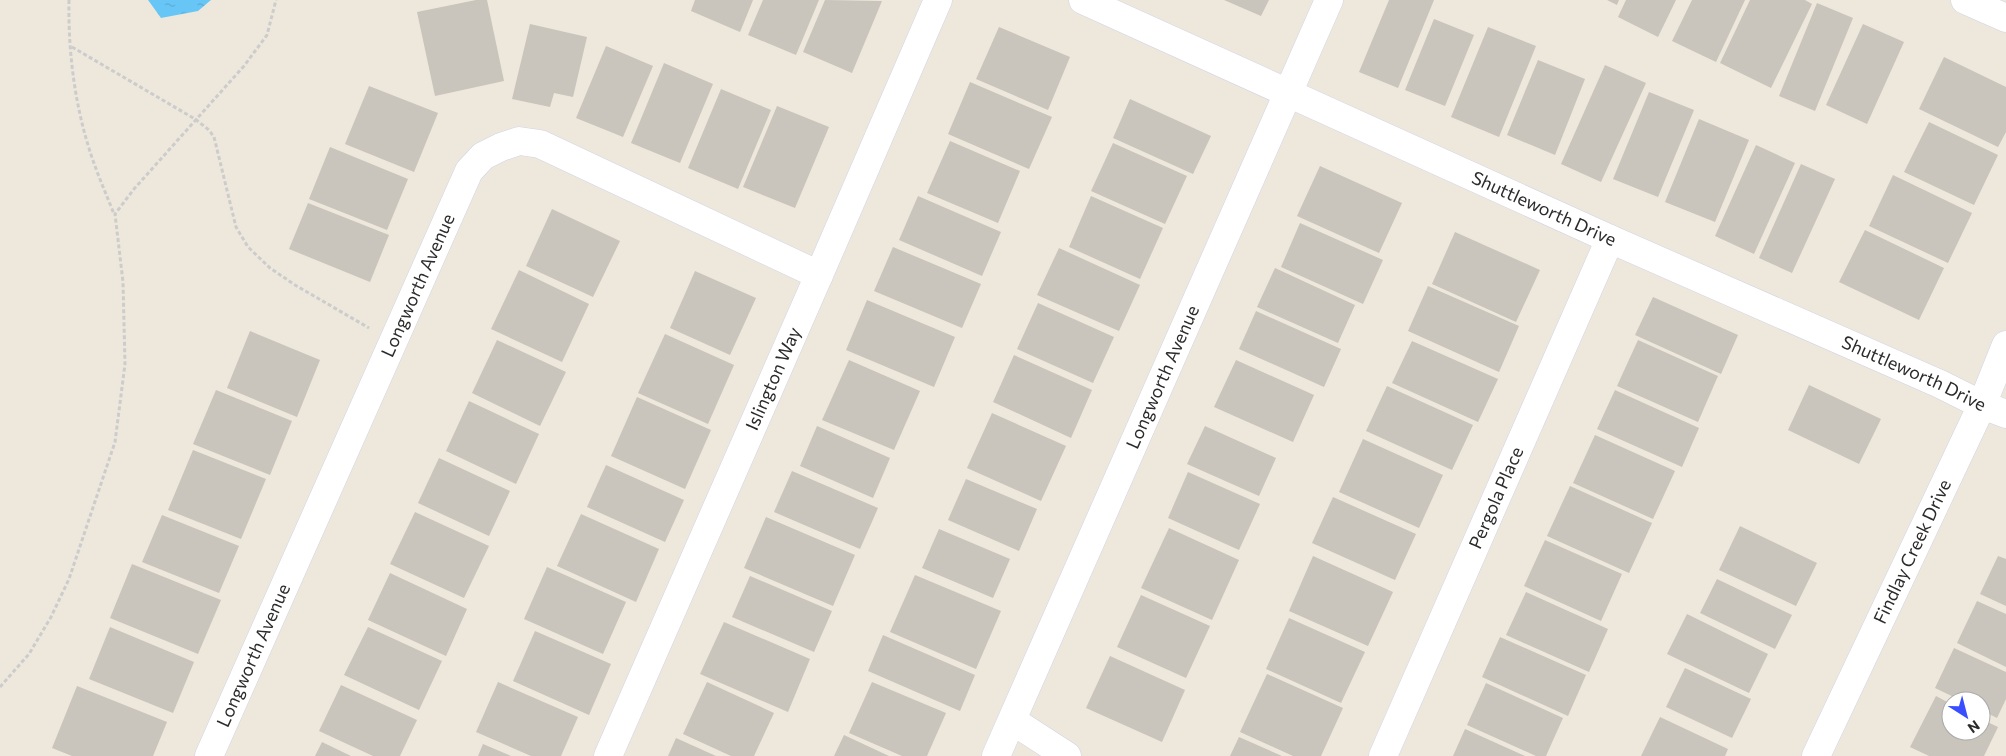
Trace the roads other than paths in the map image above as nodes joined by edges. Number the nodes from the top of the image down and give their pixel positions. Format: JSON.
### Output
{"nodes":[{"id":1,"x":938,"y":0,"type":"edge"},
{"id":2,"x":1083,"y":0,"type":"edge"},
{"id":3,"x":1329,"y":0,"type":"edge"},
{"id":4,"x":1965,"y":0,"type":"edge"},
{"id":5,"x":2006,"y":18,"type":"edge"},
{"id":6,"x":1288,"y":93,"type":"junction"},
{"id":7,"x":1610,"y":239,"type":"junction"},
{"id":8,"x":820,"y":275,"type":"junction"},
{"id":9,"x":2006,"y":345,"type":"edge"},
{"id":10,"x":1994,"y":409,"type":"edge"},
{"id":11,"x":1013,"y":721,"type":"junction"},
{"id":12,"x":209,"y":756,"type":"edge"},
{"id":13,"x":608,"y":756,"type":"edge"},
{"id":14,"x":996,"y":756,"type":"edge"},
{"id":15,"x":1067,"y":756,"type":"edge"},
{"id":16,"x":1383,"y":756,"type":"edge"},
{"id":17,"x":1816,"y":756,"type":"edge"}],
"edges":[{"from":1,"to":8,"type":"street","name":"Islington Way"},
{"from":2,"to":6,"type":"street","name":"Shuttleworth Drive"},
{"from":3,"to":6,"type":"street","name":"Longworth Avenue"},
{"from":4,"to":5,"type":"street"},
{"from":6,"to":7,"type":"street","name":"Shuttleworth Drive"},
{"from":6,"to":11,"type":"street","name":"Longworth Avenue"},
{"from":7,"to":10,"type":"street","name":"Shuttleworth Drive"},
{"from":7,"to":16,"type":"street","name":"Pergola Place"},
{"from":8,"to":12,"type":"street","name":"Longworth Avenue"},
{"from":8,"to":13,"type":"street","name":"Islington Way"},
{"from":9,"to":10,"type":"street","name":"Findlay Creek Drive"},
{"from":10,"to":17,"type":"street","name":"Findlay Creek Drive"},
{"from":11,"to":14,"type":"street","name":"Longworth Avenue"},
{"from":11,"to":15,"type":"street"}]}
